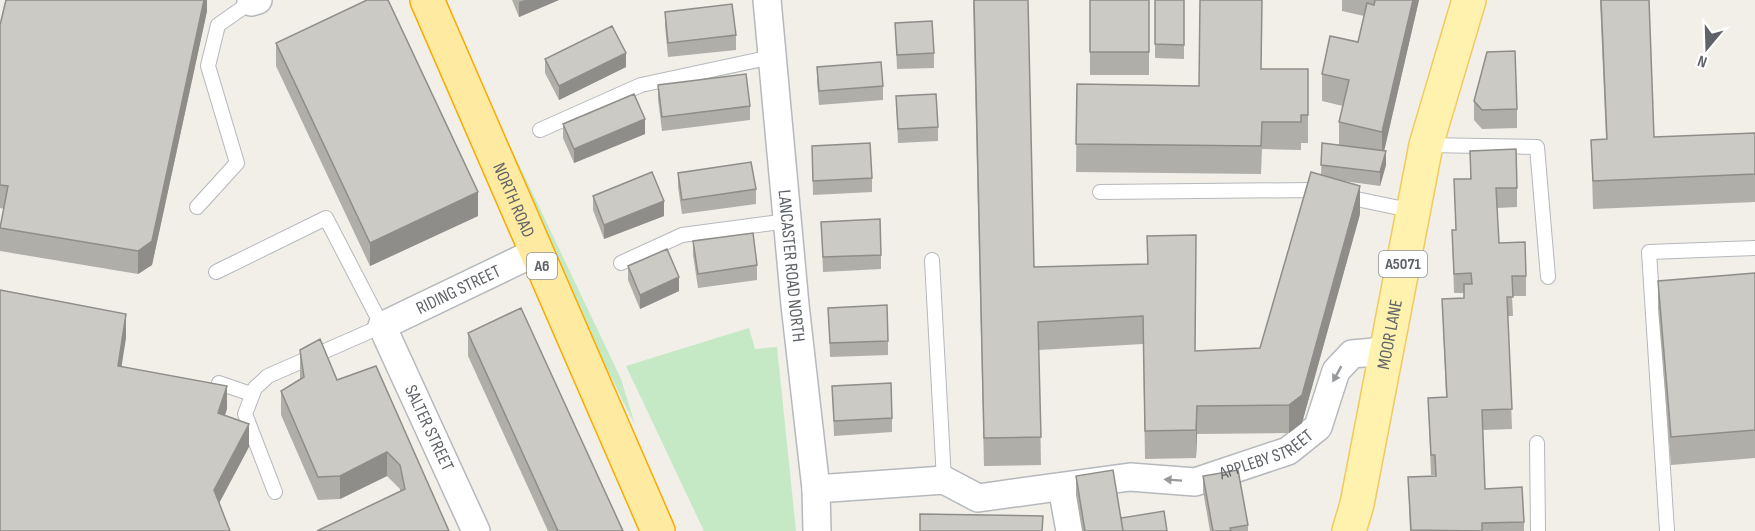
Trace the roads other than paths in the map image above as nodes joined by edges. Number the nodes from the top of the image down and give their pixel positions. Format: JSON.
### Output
{"nodes":[{"id":1,"x":427,"y":0,"type":"edge"},
{"id":2,"x":767,"y":0,"type":"edge"},
{"id":3,"x":1469,"y":0,"type":"edge"},
{"id":4,"x":255,"y":1,"type":"edge"},
{"id":5,"x":772,"y":57,"type":"junction"},
{"id":6,"x":540,"y":130,"type":"dead end"},
{"id":7,"x":1426,"y":145,"type":"junction"},
{"id":8,"x":1100,"y":192,"type":"dead end"},
{"id":9,"x":197,"y":207,"type":"dead end"},
{"id":10,"x":1414,"y":210,"type":"junction"},
{"id":11,"x":788,"y":221,"type":"junction"},
{"id":12,"x":1755,"y":248,"type":"edge"},
{"id":13,"x":536,"y":252,"type":"junction"},
{"id":14,"x":932,"y":260,"type":"dead end"},
{"id":15,"x":621,"y":263,"type":"dead end"},
{"id":16,"x":216,"y":272,"type":"dead end"},
{"id":17,"x":1548,"y":277,"type":"dead end"},
{"id":18,"x":382,"y":326,"type":"junction"},
{"id":19,"x":1386,"y":351,"type":"junction"},
{"id":20,"x":219,"y":383,"type":"edge"},
{"id":21,"x":251,"y":394,"type":"junction"},
{"id":22,"x":1538,"y":443,"type":"dead end"},
{"id":23,"x":944,"y":480,"type":"junction"},
{"id":24,"x":1062,"y":487,"type":"junction"},
{"id":25,"x":816,"y":489,"type":"junction"},
{"id":26,"x":275,"y":492,"type":"dead end"},
{"id":27,"x":476,"y":531,"type":"edge"},
{"id":28,"x":658,"y":531,"type":"edge"},
{"id":29,"x":817,"y":531,"type":"edge"},
{"id":30,"x":1070,"y":531,"type":"edge"},
{"id":31,"x":1349,"y":531,"type":"edge"},
{"id":32,"x":1538,"y":531,"type":"edge"},
{"id":33,"x":1667,"y":531,"type":"edge"}],
"edges":[{"from":1,"to":13,"type":"highway","name":"NORTH ROAD","number":"A6"},
{"from":2,"to":5,"type":"street","name":"LANCASTER ROAD NORTH"},
{"from":3,"to":7,"type":"main road","name":"MOOR LANE","number":"A5071"},
{"from":4,"to":9,"type":"lane"},
{"from":5,"to":6,"type":"lane"},
{"from":5,"to":11,"type":"street","name":"LANCASTER ROAD NORTH"},
{"from":7,"to":10,"type":"main road","name":"MOOR LANE","number":"A5071"},
{"from":7,"to":17,"type":"lane"},
{"from":8,"to":10,"type":"lane"},
{"from":10,"to":19,"type":"main road","name":"MOOR LANE","number":"A5071"},
{"from":11,"to":15,"type":"lane"},
{"from":11,"to":25,"type":"street","name":"LANCASTER ROAD NORTH"},
{"from":12,"to":33,"type":"lane"},
{"from":13,"to":18,"type":"street","name":"RIDING STREET"},
{"from":13,"to":28,"type":"highway","name":"NORTH ROAD","number":"A6"},
{"from":14,"to":23,"type":"lane"},
{"from":16,"to":18,"type":"lane"},
{"from":18,"to":21,"type":"lane"},
{"from":18,"to":27,"type":"street","name":"SALTER STREET"},
{"from":19,"to":24,"type":"street","name":"APPLEBY STREET","one_way":true},
{"from":19,"to":31,"type":"main road","name":"MOOR LANE","number":"A5071"},
{"from":20,"to":21,"type":"lane"},
{"from":21,"to":26,"type":"lane"},
{"from":22,"to":32,"type":"lane"},
{"from":23,"to":24,"type":"street","name":"APPLEBY STREET"},
{"from":23,"to":25,"type":"street"},
{"from":24,"to":30,"type":"street"},
{"from":25,"to":29,"type":"street","name":"LANCASTER ROAD NORTH"}]}
